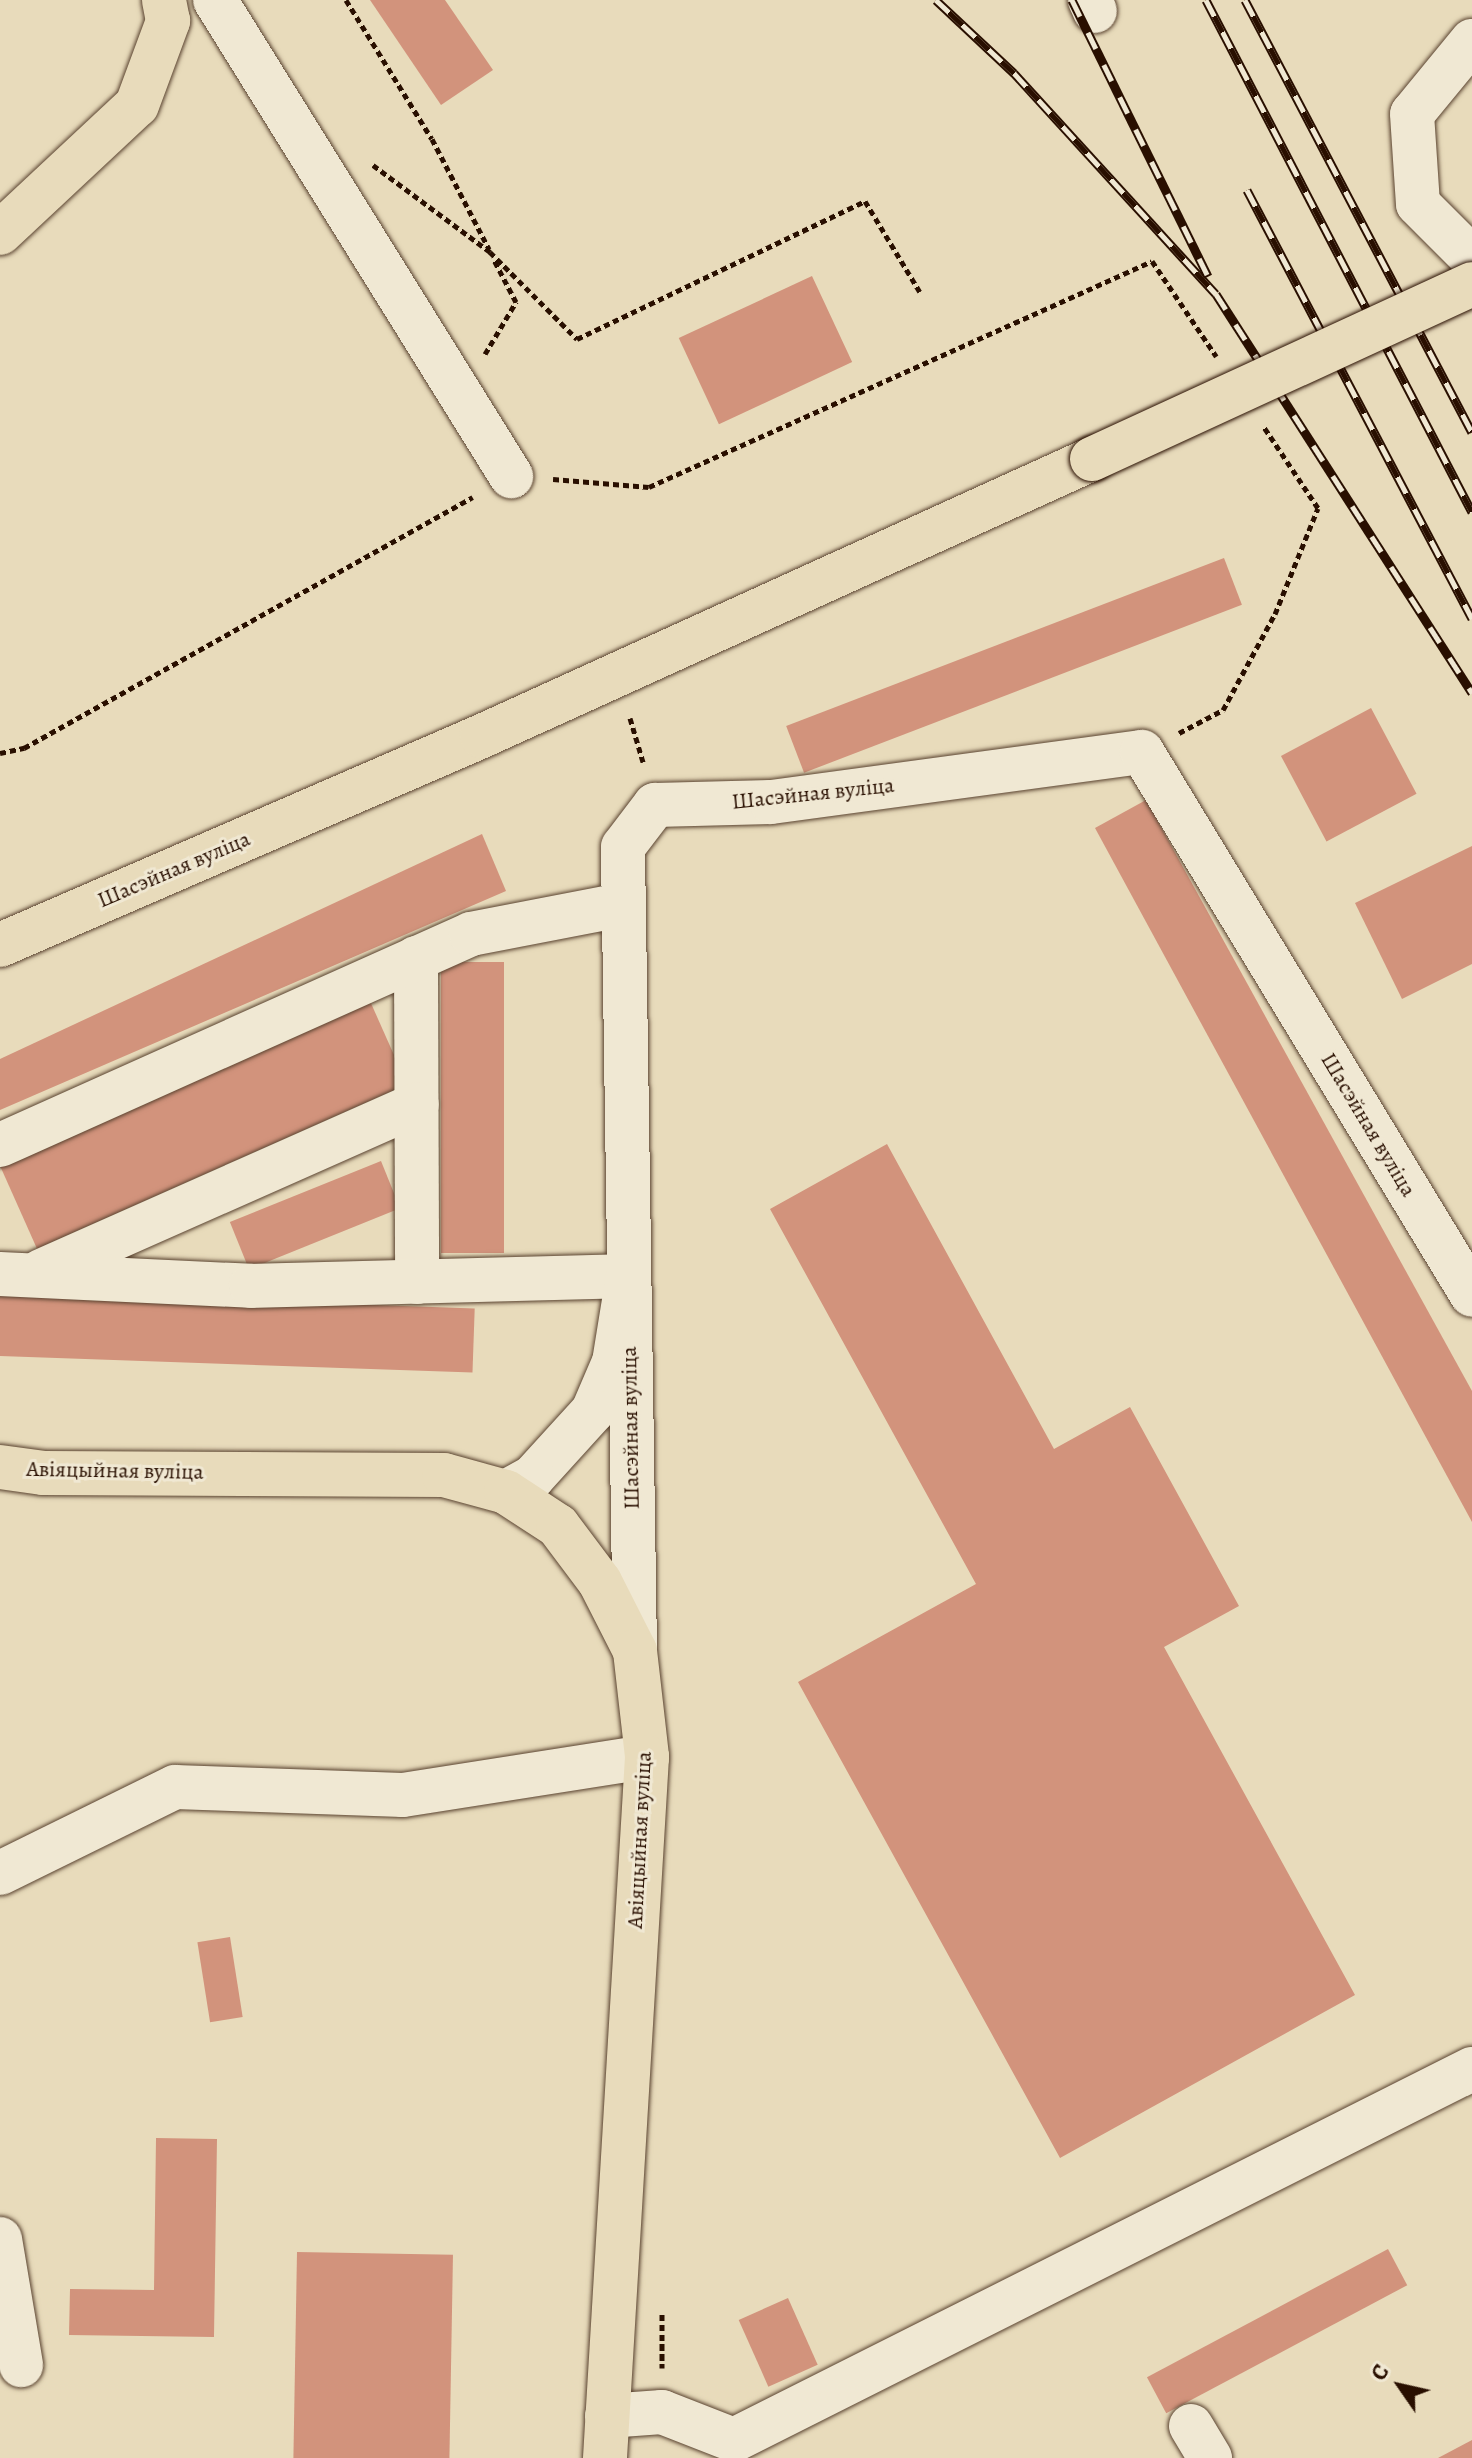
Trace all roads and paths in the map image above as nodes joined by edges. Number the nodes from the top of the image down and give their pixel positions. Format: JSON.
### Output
{"nodes":[{"id":1,"x":164,"y":0,"type":"edge"},
{"id":2,"x":215,"y":0,"type":"edge"},
{"id":3,"x":346,"y":0,"type":"edge"},
{"id":4,"x":1472,"y":41,"type":"edge"},
{"id":5,"x":368,"y":161,"type":"dead end"},
{"id":6,"x":0,"y":233,"type":"edge"},
{"id":7,"x":490,"y":252,"type":"junction"},
{"id":8,"x":1472,"y":258,"type":"edge"},
{"id":9,"x":1472,"y":284,"type":"edge"},
{"id":10,"x":920,"y":292,"type":"dead end"},
{"id":11,"x":1222,"y":365,"type":"dead end"},
{"id":12,"x":460,"y":395,"type":"junction"},
{"id":13,"x":1257,"y":417,"type":"dead end"},
{"id":14,"x":511,"y":476,"type":"junction"},
{"id":15,"x":628,"y":709,"type":"dead end"},
{"id":16,"x":1142,"y":752,"type":"junction"},
{"id":17,"x":0,"y":753,"type":"edge"},
{"id":18,"x":655,"y":805,"type":"junction"},
{"id":19,"x":622,"y":905,"type":"junction"},
{"id":20,"x":0,"y":945,"type":"edge"},
{"id":21,"x":416,"y":958,"type":"junction"},
{"id":22,"x":417,"y":1104,"type":"junction"},
{"id":23,"x":0,"y":1145,"type":"edge"},
{"id":24,"x":16,"y":1275,"type":"edge"},
{"id":25,"x":628,"y":1276,"type":"junction"},
{"id":26,"x":417,"y":1282,"type":"junction"},
{"id":27,"x":1472,"y":1295,"type":"edge"},
{"id":28,"x":0,"y":1467,"type":"edge"},
{"id":29,"x":506,"y":1492,"type":"junction"},
{"id":30,"x":635,"y":1651,"type":"junction"},
{"id":31,"x":647,"y":1757,"type":"junction"},
{"id":32,"x":0,"y":1873,"type":"edge"},
{"id":33,"x":1472,"y":2069,"type":"edge"},
{"id":34,"x":0,"y":2239,"type":"edge"},
{"id":35,"x":21,"y":2365,"type":"dead end"},
{"id":36,"x":606,"y":2437,"type":"edge"}],
"edges":[{"from":1,"to":6,"type":"main road"},
{"from":2,"to":12,"type":"street"},
{"from":3,"to":7,"type":"path"},
{"from":4,"to":8,"type":"street"},
{"from":5,"to":7,"type":"path"},
{"from":7,"to":10,"type":"path"},
{"from":7,"to":12,"type":"path"},
{"from":9,"to":20,"type":"main road","name":"Шасэйная вуліца","bridge":true},
{"from":11,"to":14,"type":"path"},
{"from":12,"to":14,"type":"street"},
{"from":13,"to":16,"type":"path"},
{"from":14,"to":17,"type":"path"},
{"from":15,"to":18,"type":"path"},
{"from":16,"to":18,"type":"street","name":"Шасэйная вуліца"},
{"from":16,"to":27,"type":"street","name":"Шасэйная вуліца"},
{"from":18,"to":19,"type":"street","name":"Шасэйная вуліца"},
{"from":19,"to":21,"type":"street"},
{"from":19,"to":25,"type":"street","name":"Шасэйная вуліца"},
{"from":21,"to":22,"type":"street"},
{"from":21,"to":23,"type":"street"},
{"from":22,"to":24,"type":"street"},
{"from":22,"to":26,"type":"street"},
{"from":24,"to":26,"type":"street"},
{"from":25,"to":26,"type":"street"},
{"from":25,"to":29,"type":"street"},
{"from":25,"to":30,"type":"street","name":"Шасэйная вуліца"},
{"from":28,"to":29,"type":"main road","name":"Авіяцыйная вуліца"},
{"from":29,"to":30,"type":"main road","name":"Авіяцыйная вуліца"},
{"from":30,"to":31,"type":"main road","name":"Авіяцыйная вуліца"},
{"from":31,"to":32,"type":"street"},
{"from":31,"to":36,"type":"main road","name":"Авіяцыйная вуліца"},
{"from":33,"to":36,"type":"street"},
{"from":34,"to":35,"type":"street"}]}
